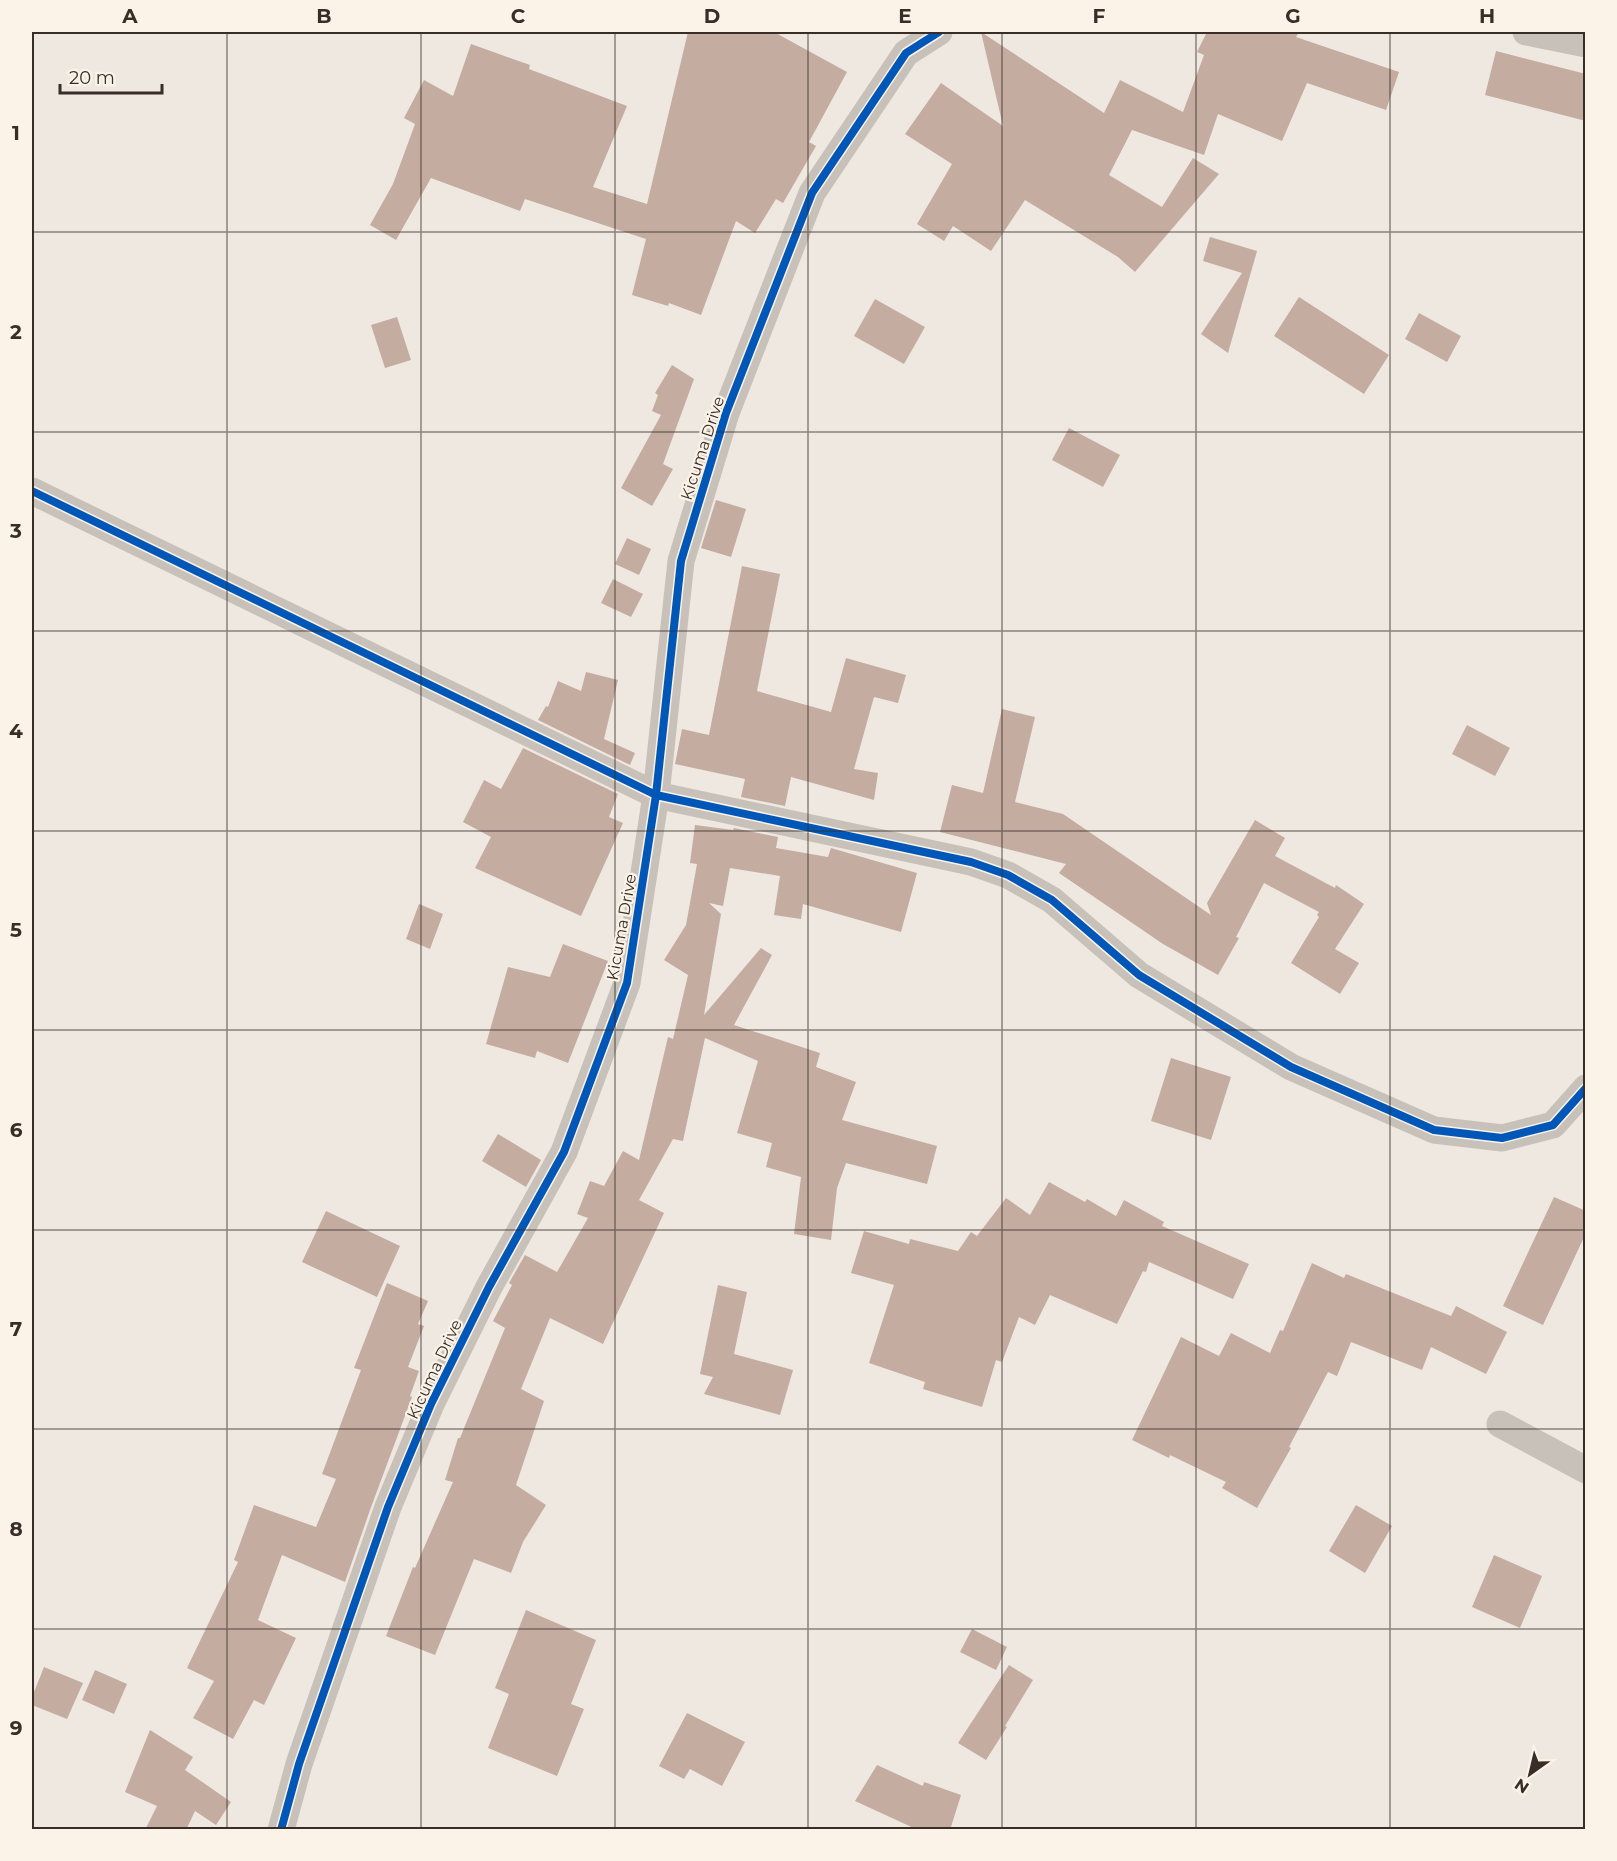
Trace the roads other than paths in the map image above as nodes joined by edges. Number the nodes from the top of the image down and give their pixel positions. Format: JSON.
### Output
{"nodes":[{"id":1,"x":939,"y":32,"type":"edge"},
{"id":2,"x":1526,"y":32,"type":"edge"},
{"id":3,"x":1586,"y":44,"type":"edge"},
{"id":4,"x":32,"y":491,"type":"edge"},
{"id":5,"x":656,"y":795,"type":"junction"},
{"id":6,"x":1586,"y":1088,"type":"edge"},
{"id":7,"x":1500,"y":1424,"type":"dead end"},
{"id":8,"x":1586,"y":1470,"type":"edge"},
{"id":9,"x":281,"y":1830,"type":"edge"}],
"edges":[{"from":1,"to":5,"type":"street","name":"Kicuma Drive"},
{"from":2,"to":3,"type":"street"},
{"from":4,"to":5,"type":"street"},
{"from":5,"to":6,"type":"street"},
{"from":5,"to":9,"type":"street","name":"Kicuma Drive"},
{"from":7,"to":8,"type":"street"}]}
